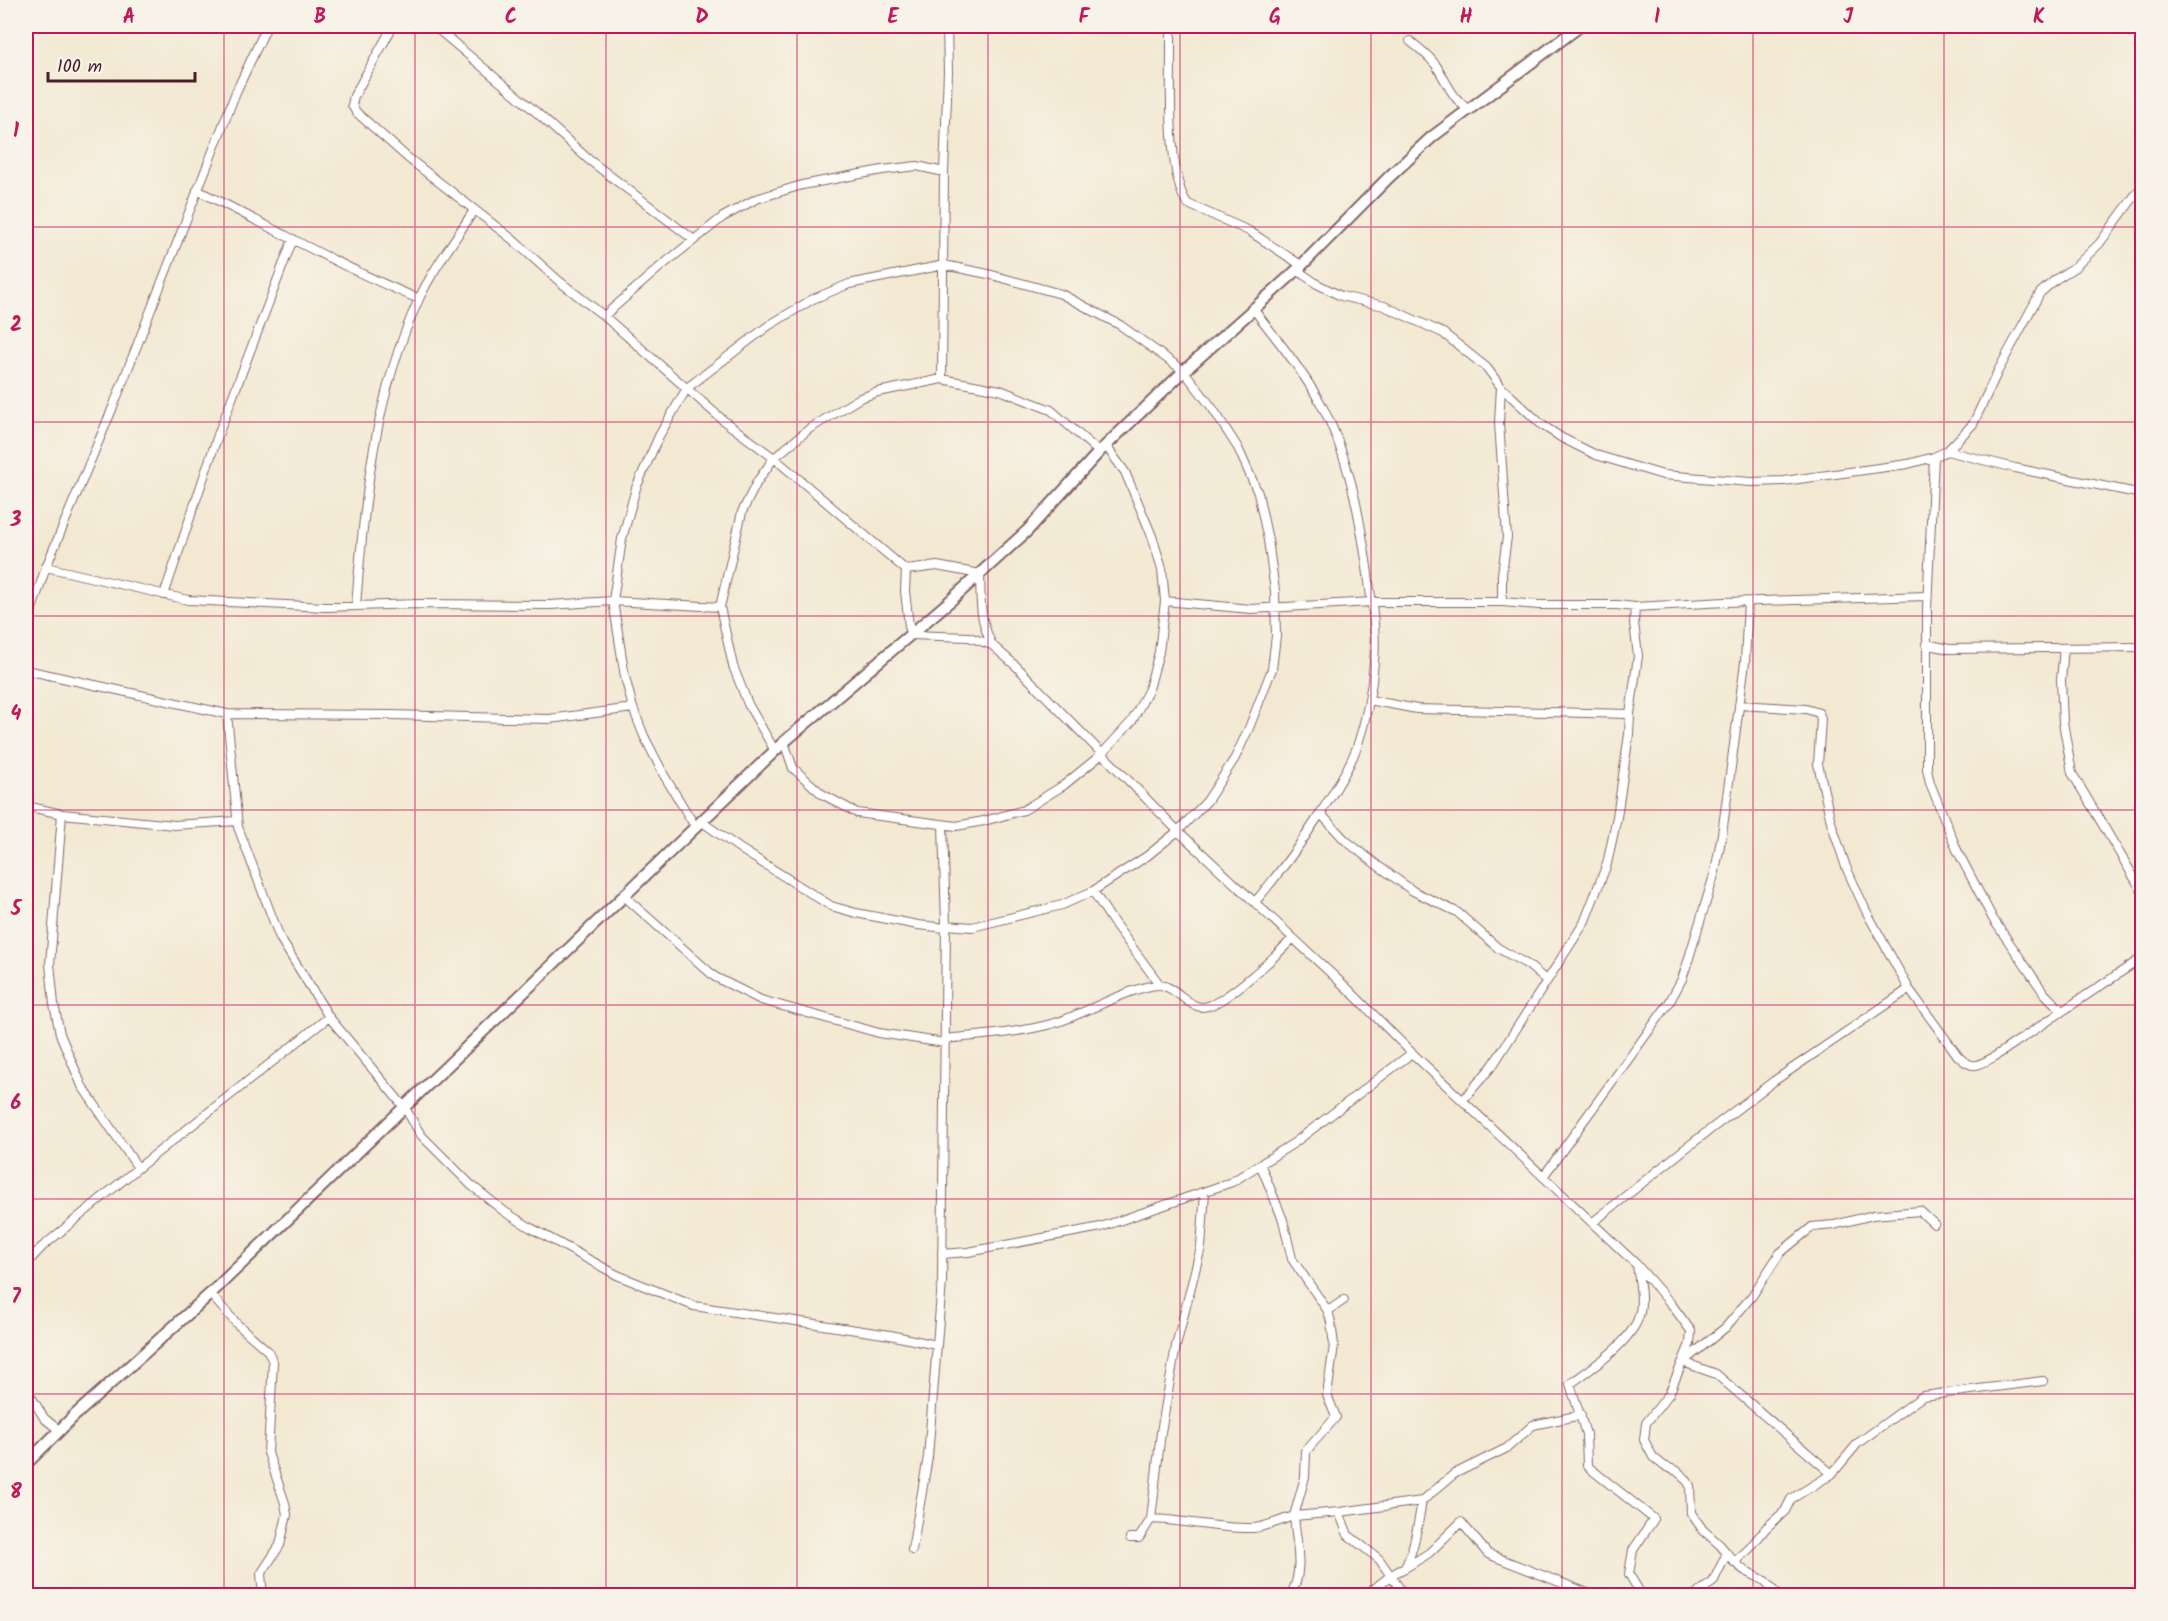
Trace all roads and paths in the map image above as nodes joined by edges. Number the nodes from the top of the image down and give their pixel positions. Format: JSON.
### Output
{"nodes":[{"id":1,"x":267,"y":26,"type":"edge"},
{"id":2,"x":393,"y":26,"type":"edge"},
{"id":3,"x":434,"y":26,"type":"edge"},
{"id":4,"x":947,"y":26,"type":"edge"},
{"id":5,"x":1171,"y":26,"type":"edge"},
{"id":6,"x":1580,"y":26,"type":"edge"},
{"id":7,"x":1410,"y":41,"type":"dead end"},
{"id":8,"x":1470,"y":110,"type":"junction"},
{"id":9,"x":944,"y":172,"type":"junction"},
{"id":10,"x":2142,"y":186,"type":"edge"},
{"id":11,"x":197,"y":190,"type":"junction"},
{"id":12,"x":474,"y":210,"type":"junction"},
{"id":13,"x":293,"y":239,"type":"junction"},
{"id":14,"x":694,"y":240,"type":"junction"},
{"id":15,"x":944,"y":265,"type":"junction"},
{"id":16,"x":1299,"y":268,"type":"junction"},
{"id":17,"x":419,"y":298,"type":"junction"},
{"id":18,"x":1254,"y":310,"type":"junction"},
{"id":19,"x":604,"y":315,"type":"junction"},
{"id":20,"x":1184,"y":371,"type":"junction"},
{"id":21,"x":942,"y":379,"type":"junction"},
{"id":22,"x":1501,"y":387,"type":"junction"},
{"id":23,"x":687,"y":388,"type":"junction"},
{"id":24,"x":1102,"y":449,"type":"junction"},
{"id":25,"x":1947,"y":451,"type":"junction"},
{"id":26,"x":1934,"y":457,"type":"junction"},
{"id":27,"x":774,"y":458,"type":"junction"},
{"id":28,"x":2142,"y":494,"type":"edge"},
{"id":29,"x":46,"y":567,"type":"junction"},
{"id":30,"x":906,"y":570,"type":"junction"},
{"id":31,"x":980,"y":574,"type":"junction"},
{"id":32,"x":164,"y":595,"type":"junction"},
{"id":33,"x":1928,"y":596,"type":"junction"},
{"id":34,"x":613,"y":602,"type":"junction"},
{"id":35,"x":1165,"y":602,"type":"junction"},
{"id":36,"x":1372,"y":602,"type":"junction"},
{"id":37,"x":1502,"y":602,"type":"junction"},
{"id":38,"x":1748,"y":602,"type":"junction"},
{"id":39,"x":356,"y":606,"type":"junction"},
{"id":40,"x":720,"y":607,"type":"junction"},
{"id":41,"x":1275,"y":607,"type":"junction"},
{"id":42,"x":1635,"y":607,"type":"junction"},
{"id":43,"x":26,"y":627,"type":"edge"},
{"id":44,"x":910,"y":635,"type":"junction"},
{"id":45,"x":1926,"y":644,"type":"junction"},
{"id":46,"x":992,"y":645,"type":"junction"},
{"id":47,"x":2142,"y":647,"type":"edge"},
{"id":48,"x":2064,"y":648,"type":"junction"},
{"id":49,"x":26,"y":670,"type":"edge"},
{"id":50,"x":1369,"y":700,"type":"junction"},
{"id":51,"x":1739,"y":705,"type":"junction"},
{"id":52,"x":633,"y":708,"type":"junction"},
{"id":53,"x":227,"y":714,"type":"junction"},
{"id":54,"x":1630,"y":714,"type":"junction"},
{"id":55,"x":784,"y":742,"type":"junction"},
{"id":56,"x":775,"y":751,"type":"junction"},
{"id":57,"x":1101,"y":755,"type":"junction"},
{"id":58,"x":26,"y":806,"type":"edge"},
{"id":59,"x":1320,"y":813,"type":"junction"},
{"id":60,"x":62,"y":814,"type":"junction"},
{"id":61,"x":237,"y":821,"type":"junction"},
{"id":62,"x":699,"y":825,"type":"junction"},
{"id":63,"x":943,"y":825,"type":"junction"},
{"id":64,"x":1178,"y":831,"type":"junction"},
{"id":65,"x":1093,"y":891,"type":"junction"},
{"id":66,"x":2142,"y":891,"type":"edge"},
{"id":67,"x":625,"y":897,"type":"junction"},
{"id":68,"x":1255,"y":902,"type":"junction"},
{"id":69,"x":946,"y":926,"type":"junction"},
{"id":70,"x":1293,"y":938,"type":"junction"},
{"id":71,"x":2142,"y":958,"type":"edge"},
{"id":72,"x":1547,"y":981,"type":"junction"},
{"id":73,"x":1160,"y":985,"type":"junction"},
{"id":74,"x":1910,"y":989,"type":"junction"},
{"id":75,"x":2062,"y":1011,"type":"junction"},
{"id":76,"x":329,"y":1017,"type":"junction"},
{"id":77,"x":945,"y":1041,"type":"junction"},
{"id":78,"x":1412,"y":1053,"type":"junction"},
{"id":79,"x":1463,"y":1100,"type":"junction"},
{"id":80,"x":405,"y":1108,"type":"junction"},
{"id":81,"x":1261,"y":1166,"type":"junction"},
{"id":82,"x":138,"y":1168,"type":"junction"},
{"id":83,"x":1543,"y":1177,"type":"junction"},
{"id":84,"x":1205,"y":1192,"type":"junction"},
{"id":85,"x":1592,"y":1223,"type":"junction"},
{"id":86,"x":1934,"y":1224,"type":"dead end"},
{"id":87,"x":942,"y":1254,"type":"junction"},
{"id":88,"x":26,"y":1264,"type":"edge"},
{"id":89,"x":1636,"y":1264,"type":"junction"},
{"id":90,"x":210,"y":1294,"type":"junction"},
{"id":91,"x":1344,"y":1300,"type":"dead end"},
{"id":92,"x":1328,"y":1311,"type":"junction"},
{"id":93,"x":936,"y":1345,"type":"junction"},
{"id":94,"x":1683,"y":1362,"type":"junction"},
{"id":95,"x":2043,"y":1381,"type":"dead end"},
{"id":96,"x":26,"y":1388,"type":"edge"},
{"id":97,"x":1581,"y":1415,"type":"junction"},
{"id":98,"x":60,"y":1431,"type":"junction"},
{"id":99,"x":28,"y":1460,"type":"edge"},
{"id":100,"x":1832,"y":1474,"type":"junction"},
{"id":101,"x":1422,"y":1501,"type":"junction"},
{"id":102,"x":1339,"y":1512,"type":"junction"},
{"id":103,"x":1294,"y":1516,"type":"junction"},
{"id":104,"x":1151,"y":1519,"type":"junction"},
{"id":105,"x":1130,"y":1538,"type":"dead end"},
{"id":106,"x":912,"y":1550,"type":"dead end"},
{"id":107,"x":1727,"y":1553,"type":"junction"},
{"id":108,"x":1734,"y":1562,"type":"junction"},
{"id":109,"x":1405,"y":1568,"type":"junction"},
{"id":110,"x":1390,"y":1574,"type":"junction"},
{"id":111,"x":263,"y":1596,"type":"edge"},
{"id":112,"x":1290,"y":1596,"type":"edge"},
{"id":113,"x":1364,"y":1596,"type":"edge"},
{"id":114,"x":1406,"y":1596,"type":"edge"},
{"id":115,"x":1595,"y":1596,"type":"edge"},
{"id":116,"x":1642,"y":1596,"type":"edge"},
{"id":117,"x":1693,"y":1596,"type":"edge"},
{"id":118,"x":1780,"y":1596,"type":"edge"}],
"edges":[{"from":1,"to":11,"type":"street"},
{"from":2,"to":12,"type":"street"},
{"from":3,"to":14,"type":"street"},
{"from":4,"to":9,"type":"street"},
{"from":5,"to":16,"type":"street"},
{"from":6,"to":8,"type":"street"},
{"from":7,"to":8,"type":"street"},
{"from":8,"to":16,"type":"street"},
{"from":9,"to":14,"type":"street"},
{"from":9,"to":15,"type":"street"},
{"from":10,"to":25,"type":"street"},
{"from":11,"to":13,"type":"street"},
{"from":11,"to":29,"type":"street"},
{"from":12,"to":17,"type":"street"},
{"from":12,"to":19,"type":"street"},
{"from":13,"to":17,"type":"street"},
{"from":13,"to":32,"type":"street"},
{"from":14,"to":19,"type":"street"},
{"from":15,"to":20,"type":"street"},
{"from":15,"to":21,"type":"street"},
{"from":15,"to":23,"type":"street"},
{"from":16,"to":18,"type":"street"},
{"from":16,"to":22,"type":"street"},
{"from":17,"to":39,"type":"street"},
{"from":18,"to":20,"type":"street"},
{"from":18,"to":36,"type":"street"},
{"from":19,"to":23,"type":"street"},
{"from":20,"to":24,"type":"street"},
{"from":20,"to":41,"type":"street"},
{"from":21,"to":24,"type":"street"},
{"from":21,"to":27,"type":"street"},
{"from":22,"to":26,"type":"street"},
{"from":22,"to":37,"type":"street"},
{"from":23,"to":27,"type":"street"},
{"from":23,"to":34,"type":"street"},
{"from":24,"to":31,"type":"street"},
{"from":24,"to":35,"type":"street"},
{"from":25,"to":26,"type":"street"},
{"from":25,"to":28,"type":"street"},
{"from":26,"to":33,"type":"street"},
{"from":27,"to":30,"type":"street"},
{"from":27,"to":40,"type":"street"},
{"from":29,"to":32,"type":"street"},
{"from":29,"to":43,"type":"street"},
{"from":30,"to":31,"type":"street"},
{"from":30,"to":44,"type":"street"},
{"from":31,"to":44,"type":"street"},
{"from":31,"to":46,"type":"street"},
{"from":32,"to":39,"type":"street"},
{"from":33,"to":38,"type":"street"},
{"from":33,"to":45,"type":"street"},
{"from":34,"to":39,"type":"street"},
{"from":34,"to":40,"type":"street"},
{"from":34,"to":52,"type":"street"},
{"from":35,"to":41,"type":"street"},
{"from":35,"to":57,"type":"street"},
{"from":36,"to":37,"type":"street"},
{"from":36,"to":41,"type":"street"},
{"from":36,"to":50,"type":"street"},
{"from":37,"to":42,"type":"street"},
{"from":38,"to":42,"type":"street"},
{"from":38,"to":51,"type":"street"},
{"from":40,"to":56,"type":"street"},
{"from":41,"to":64,"type":"street"},
{"from":42,"to":54,"type":"street"},
{"from":44,"to":46,"type":"street"},
{"from":44,"to":55,"type":"street"},
{"from":45,"to":48,"type":"street"},
{"from":45,"to":75,"type":"street"},
{"from":46,"to":57,"type":"street"},
{"from":47,"to":48,"type":"street"},
{"from":48,"to":66,"type":"street"},
{"from":49,"to":53,"type":"street"},
{"from":50,"to":54,"type":"street"},
{"from":50,"to":59,"type":"street"},
{"from":51,"to":74,"type":"street"},
{"from":51,"to":83,"type":"street"},
{"from":52,"to":53,"type":"street"},
{"from":52,"to":62,"type":"street"},
{"from":53,"to":61,"type":"street"},
{"from":54,"to":72,"type":"street"},
{"from":55,"to":56,"type":"street"},
{"from":55,"to":63,"type":"street"},
{"from":56,"to":62,"type":"street"},
{"from":57,"to":63,"type":"street"},
{"from":57,"to":64,"type":"street"},
{"from":58,"to":60,"type":"street"},
{"from":59,"to":68,"type":"street"},
{"from":59,"to":72,"type":"street"},
{"from":60,"to":61,"type":"street"},
{"from":60,"to":82,"type":"street"},
{"from":61,"to":76,"type":"street"},
{"from":62,"to":67,"type":"street"},
{"from":62,"to":69,"type":"street"},
{"from":63,"to":69,"type":"street"},
{"from":64,"to":65,"type":"street"},
{"from":64,"to":68,"type":"street"},
{"from":65,"to":69,"type":"street"},
{"from":65,"to":73,"type":"street"},
{"from":67,"to":77,"type":"street"},
{"from":67,"to":80,"type":"street"},
{"from":68,"to":70,"type":"street"},
{"from":69,"to":77,"type":"street"},
{"from":70,"to":73,"type":"street"},
{"from":70,"to":78,"type":"street"},
{"from":71,"to":75,"type":"street"},
{"from":72,"to":79,"type":"street"},
{"from":73,"to":77,"type":"street"},
{"from":74,"to":75,"type":"street"},
{"from":74,"to":85,"type":"street"},
{"from":76,"to":80,"type":"street"},
{"from":76,"to":82,"type":"street"},
{"from":77,"to":87,"type":"street"},
{"from":78,"to":79,"type":"street"},
{"from":78,"to":81,"type":"street"},
{"from":79,"to":83,"type":"street"},
{"from":80,"to":90,"type":"street"},
{"from":80,"to":93,"type":"street"},
{"from":81,"to":84,"type":"street"},
{"from":81,"to":92,"type":"street"},
{"from":82,"to":88,"type":"street"},
{"from":83,"to":85,"type":"street"},
{"from":84,"to":87,"type":"street"},
{"from":84,"to":104,"type":"street"},
{"from":85,"to":89,"type":"street"},
{"from":86,"to":94,"type":"street"},
{"from":87,"to":93,"type":"street"},
{"from":89,"to":94,"type":"street"},
{"from":89,"to":97,"type":"street"},
{"from":90,"to":98,"type":"street"},
{"from":90,"to":111,"type":"street"},
{"from":91,"to":92,"type":"street"},
{"from":92,"to":103,"type":"street"},
{"from":93,"to":106,"type":"street"},
{"from":94,"to":100,"type":"street"},
{"from":94,"to":107,"type":"street"},
{"from":95,"to":100,"type":"street"},
{"from":96,"to":98,"type":"street"},
{"from":97,"to":101,"type":"street"},
{"from":97,"to":116,"type":"street"},
{"from":98,"to":99,"type":"street"},
{"from":100,"to":108,"type":"street"},
{"from":101,"to":102,"type":"street"},
{"from":101,"to":109,"type":"street"},
{"from":102,"to":103,"type":"street"},
{"from":102,"to":110,"type":"street"},
{"from":103,"to":104,"type":"street"},
{"from":103,"to":112,"type":"street"},
{"from":104,"to":105,"type":"street"},
{"from":107,"to":108,"type":"street"},
{"from":107,"to":117,"type":"street"},
{"from":108,"to":118,"type":"street"},
{"from":109,"to":110,"type":"street"},
{"from":109,"to":115,"type":"street"},
{"from":110,"to":113,"type":"street"},
{"from":110,"to":114,"type":"street"}]}
